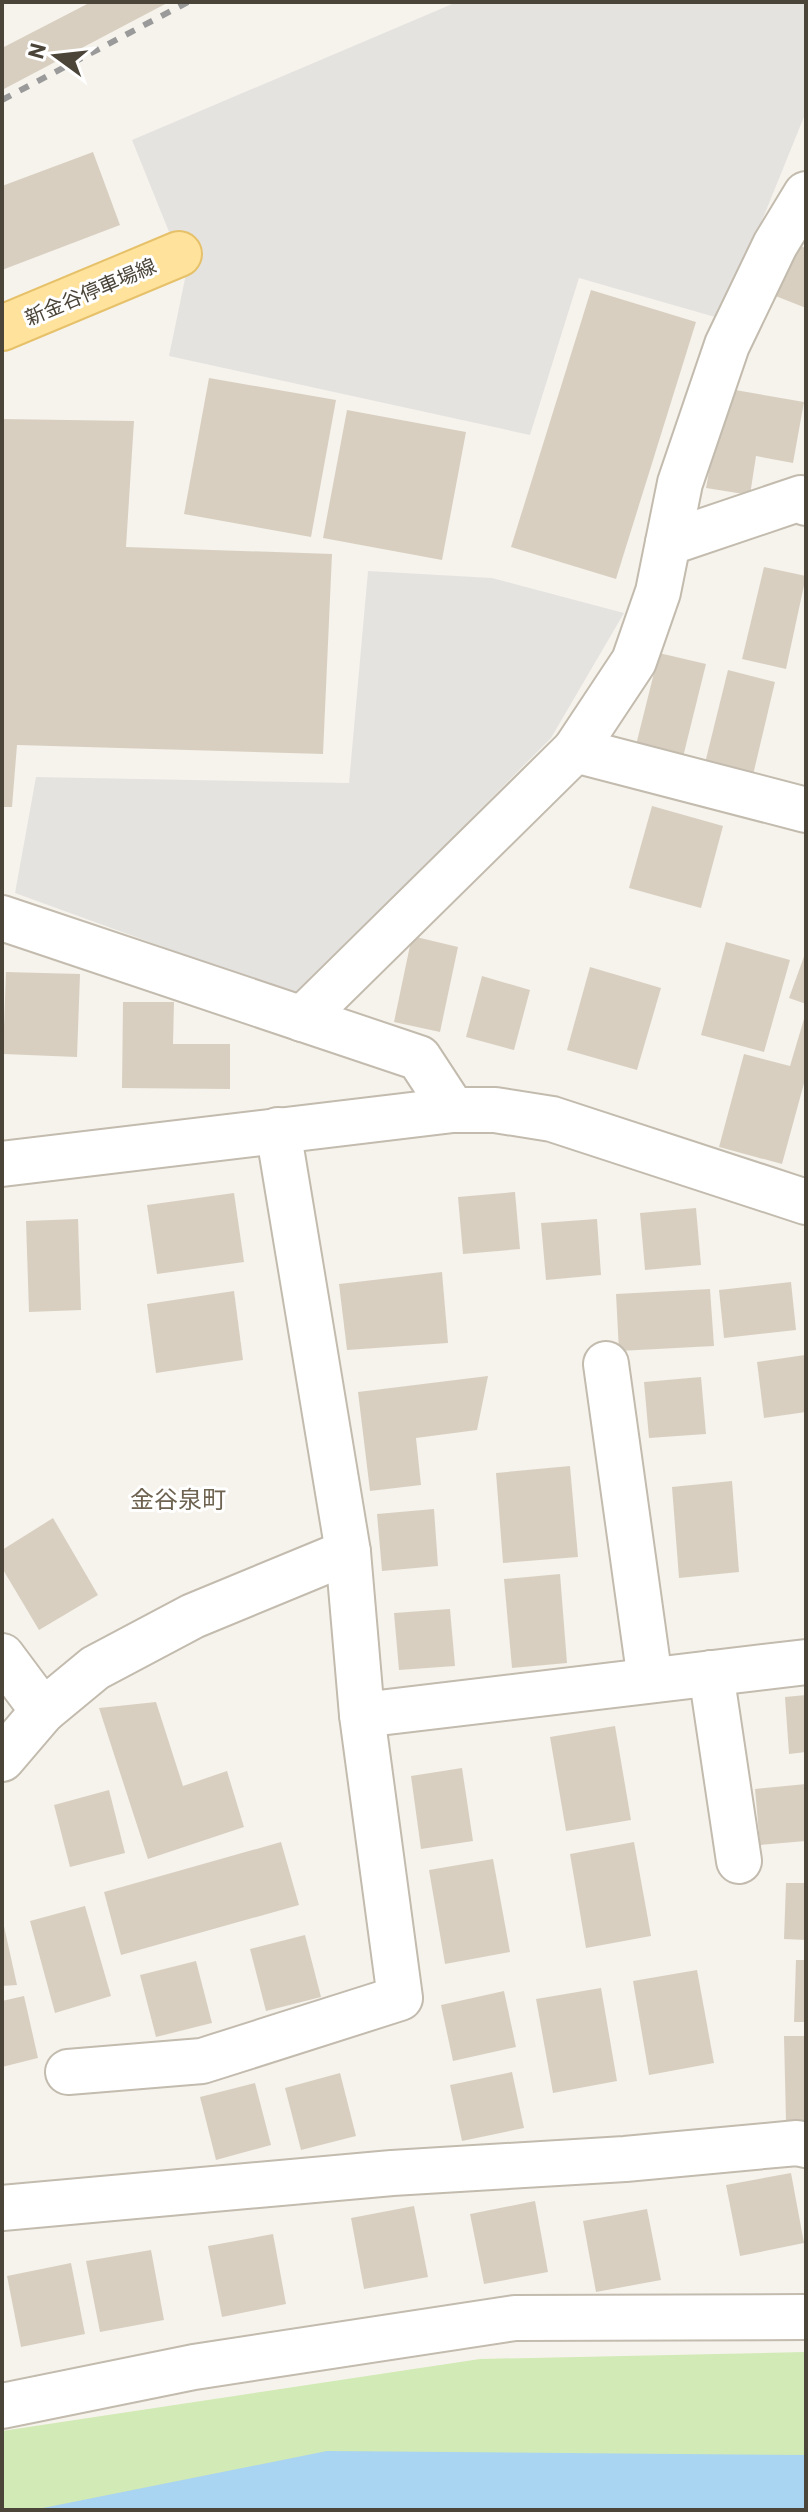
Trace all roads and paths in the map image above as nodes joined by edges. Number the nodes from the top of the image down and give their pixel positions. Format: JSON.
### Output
{"nodes":[{"id":1,"x":806,"y":194,"type":"edge"},
{"id":2,"x":179,"y":254,"type":"dead end"},
{"id":3,"x":2,"y":328,"type":"edge"},
{"id":4,"x":806,"y":503,"type":"edge"},
{"id":5,"x":668,"y":543,"type":"junction"},
{"id":6,"x":575,"y":750,"type":"junction"},
{"id":7,"x":806,"y":810,"type":"edge"},
{"id":8,"x":2,"y":918,"type":"edge"},
{"id":9,"x":302,"y":1019,"type":"junction"},
{"id":10,"x":453,"y":1110,"type":"junction"},
{"id":11,"x":278,"y":1130,"type":"junction"},
{"id":12,"x":2,"y":1164,"type":"edge"},
{"id":13,"x":806,"y":1202,"type":"edge"},
{"id":14,"x":606,"y":1364,"type":"dead end"},
{"id":15,"x":348,"y":1552,"type":"junction"},
{"id":16,"x":2,"y":1656,"type":"edge"},
{"id":17,"x":806,"y":1662,"type":"edge"},
{"id":18,"x":711,"y":1673,"type":"junction"},
{"id":19,"x":650,"y":1680,"type":"junction"},
{"id":20,"x":43,"y":1711,"type":"junction"},
{"id":21,"x":362,"y":1715,"type":"junction"},
{"id":22,"x":2,"y":1759,"type":"edge"},
{"id":23,"x":739,"y":1861,"type":"dead end"},
{"id":24,"x":68,"y":2072,"type":"dead end"},
{"id":25,"x":806,"y":2145,"type":"edge"},
{"id":26,"x":2,"y":2208,"type":"edge"},
{"id":27,"x":806,"y":2317,"type":"edge"},
{"id":28,"x":2,"y":2406,"type":"edge"}],
"edges":[{"from":1,"to":5,"type":"street"},
{"from":2,"to":3,"type":"main road","name":"新金谷停車場線"},
{"from":4,"to":5,"type":"street"},
{"from":5,"to":6,"type":"street"},
{"from":6,"to":7,"type":"street"},
{"from":6,"to":9,"type":"street"},
{"from":8,"to":9,"type":"street"},
{"from":9,"to":10,"type":"street"},
{"from":10,"to":11,"type":"street"},
{"from":10,"to":13,"type":"street"},
{"from":11,"to":12,"type":"street"},
{"from":11,"to":15,"type":"street"},
{"from":14,"to":19,"type":"street"},
{"from":15,"to":20,"type":"street"},
{"from":15,"to":21,"type":"street"},
{"from":16,"to":20,"type":"street"},
{"from":17,"to":18,"type":"street"},
{"from":18,"to":19,"type":"street"},
{"from":18,"to":23,"type":"street"},
{"from":19,"to":21,"type":"street"},
{"from":20,"to":22,"type":"street"},
{"from":21,"to":24,"type":"street"},
{"from":25,"to":26,"type":"street"},
{"from":27,"to":28,"type":"street"}]}
